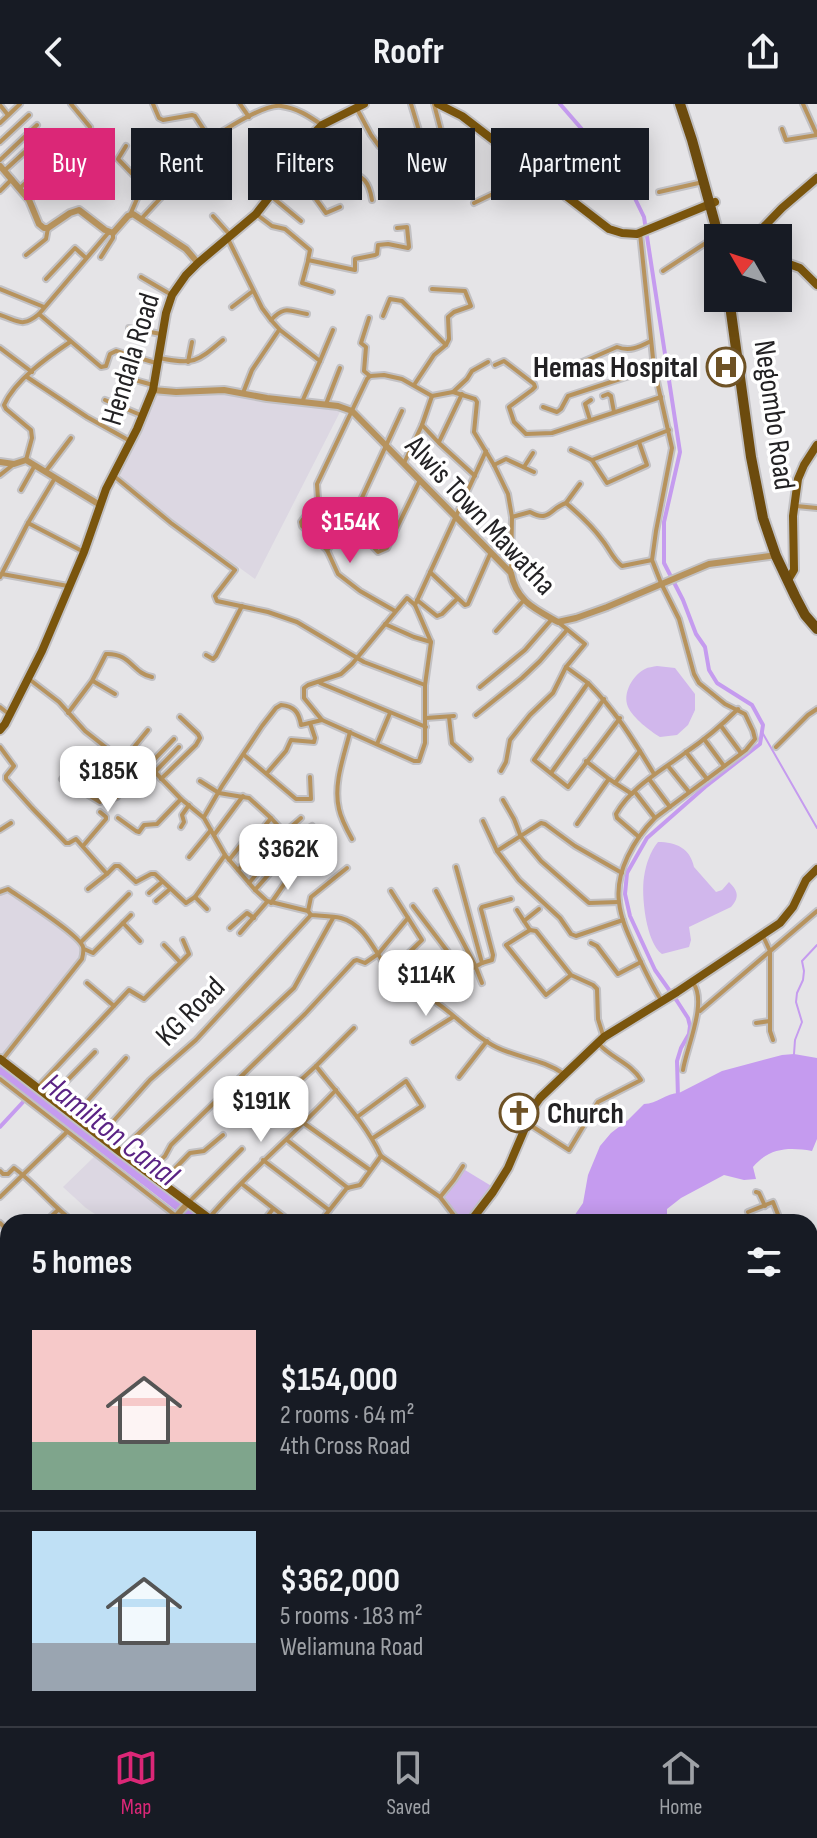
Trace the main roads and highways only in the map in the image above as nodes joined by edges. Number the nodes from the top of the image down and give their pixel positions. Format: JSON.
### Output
{"nodes":[{"id":1,"x":436,"y":104,"type":"edge"},
{"id":2,"x":682,"y":104,"type":"edge"},
{"id":3,"x":358,"y":105,"type":"edge"},
{"id":4,"x":817,"y":178,"type":"edge"},
{"id":5,"x":713,"y":203,"type":"junction"},
{"id":6,"x":718,"y":224,"type":"edge"},
{"id":7,"x":765,"y":224,"type":"edge"},
{"id":8,"x":792,"y":265,"type":"edge"},
{"id":9,"x":816,"y":283,"type":"edge"},
{"id":10,"x":734,"y":312,"type":"edge"},
{"id":11,"x":817,"y":445,"type":"edge"},
{"id":12,"x":789,"y":579,"type":"junction"},
{"id":13,"x":817,"y":626,"type":"edge"},
{"id":14,"x":0,"y":730,"type":"edge"},
{"id":15,"x":817,"y":869,"type":"edge"},
{"id":16,"x":1,"y":1060,"type":"edge"},
{"id":17,"x":204,"y":1214,"type":"edge"},
{"id":18,"x":476,"y":1214,"type":"edge"}],
"edges":[{"from":1,"to":5,"type":"main road"},
{"from":2,"to":5,"type":"highway"},
{"from":2,"to":5,"type":"highway"},
{"from":3,"to":14,"type":"main road","name":"Hendala Road"},
{"from":4,"to":7,"type":"main road"},
{"from":5,"to":6,"type":"highway"},
{"from":8,"to":9,"type":"main road"},
{"from":10,"to":12,"type":"highway","name":"Negombo Road"},
{"from":11,"to":12,"type":"main road"},
{"from":12,"to":13,"type":"highway","name":"Negombo Road"},
{"from":15,"to":18,"type":"main road"},
{"from":16,"to":17,"type":"main road"}]}
